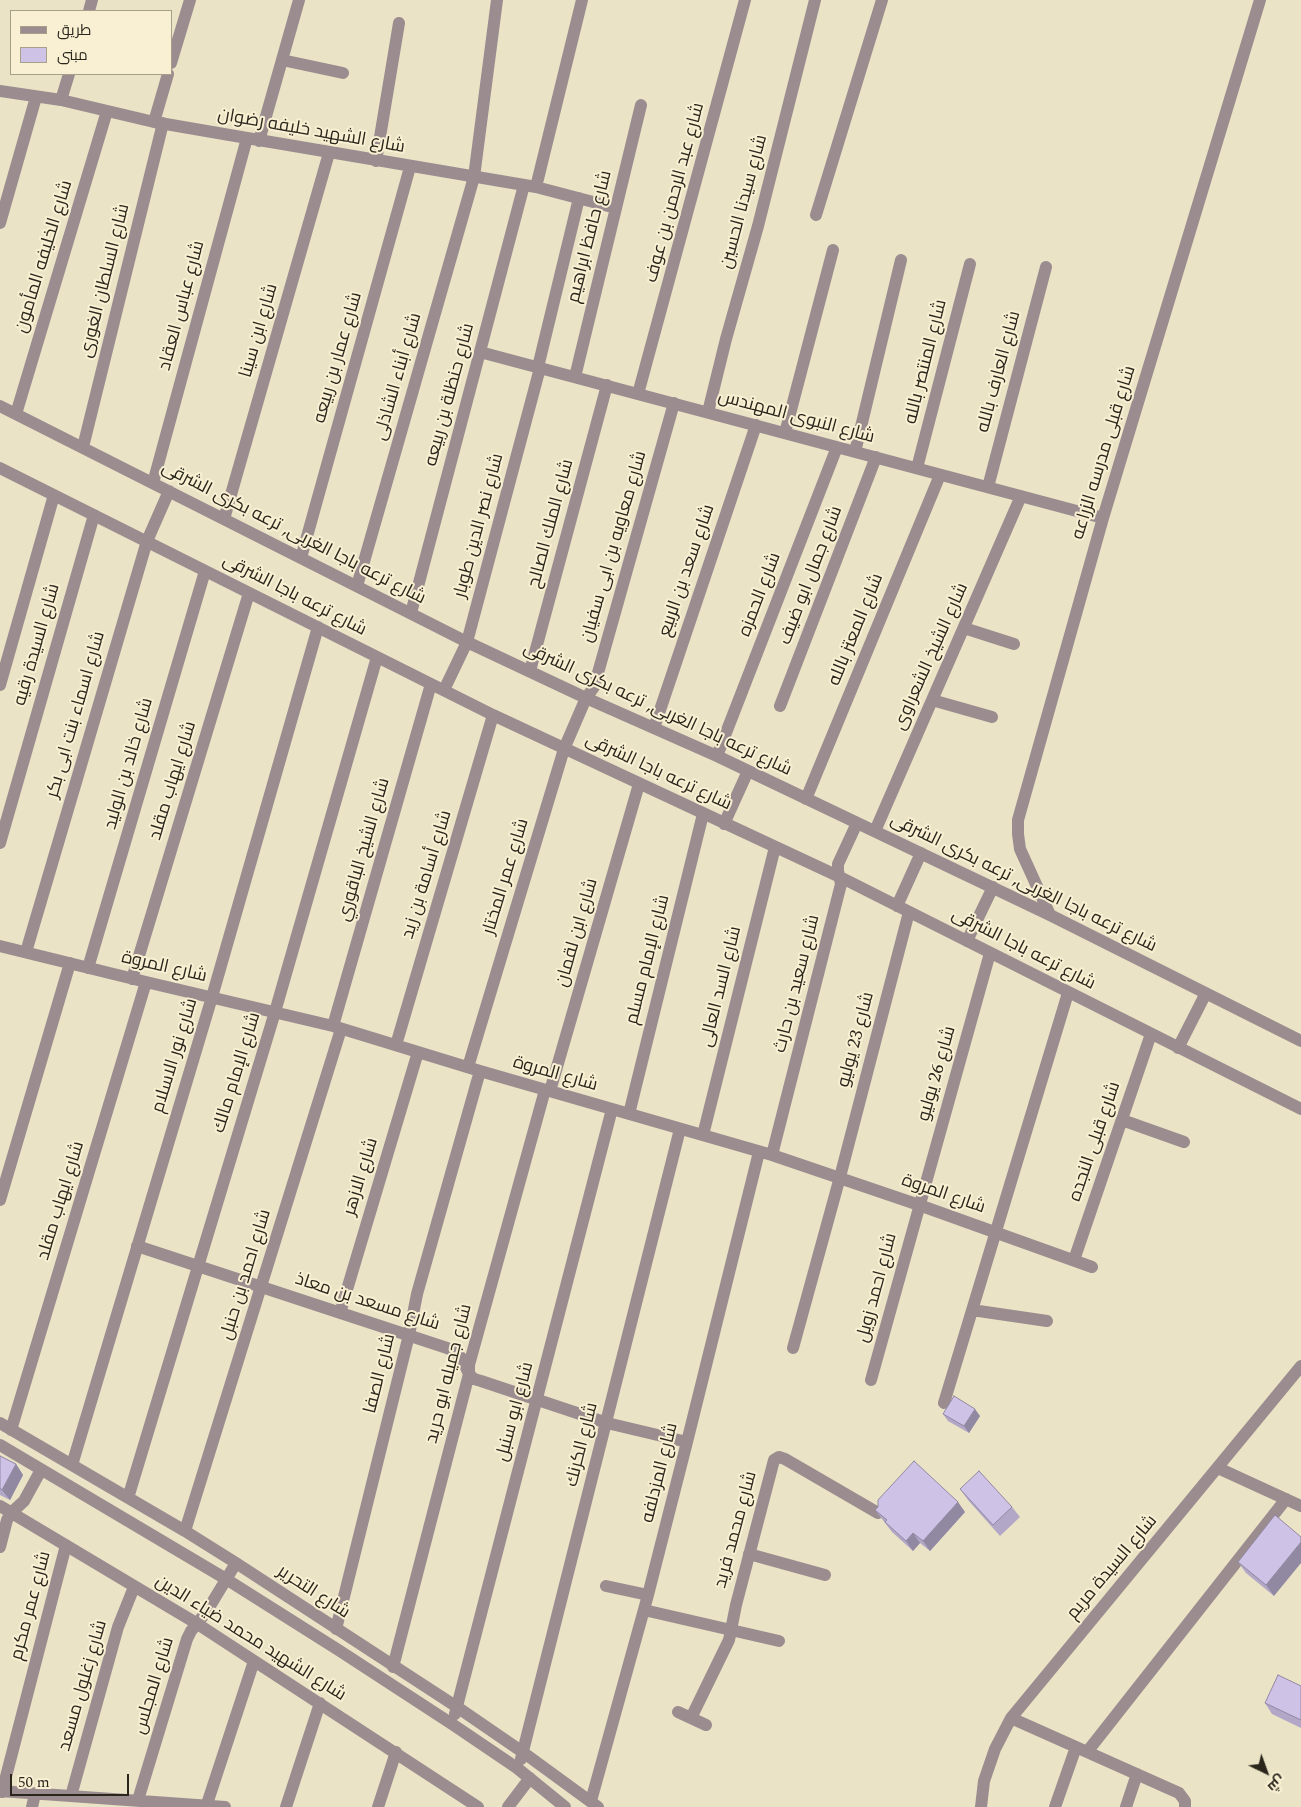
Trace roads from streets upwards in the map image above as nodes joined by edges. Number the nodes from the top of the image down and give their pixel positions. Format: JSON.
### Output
{"nodes":[{"id":1,"x":190,"y":0,"type":"edge"},
{"id":2,"x":299,"y":0,"type":"edge"},
{"id":3,"x":497,"y":0,"type":"edge"},
{"id":4,"x":582,"y":0,"type":"edge"},
{"id":5,"x":745,"y":0,"type":"edge"},
{"id":6,"x":815,"y":0,"type":"edge"},
{"id":7,"x":882,"y":0,"type":"edge"},
{"id":8,"x":1260,"y":0,"type":"edge"},
{"id":9,"x":399,"y":23,"type":"dead end"},
{"id":10,"x":172,"y":60,"type":"edge"},
{"id":11,"x":282,"y":60,"type":"junction"},
{"id":12,"x":343,"y":73,"type":"dead end"},
{"id":13,"x":70,"y":75,"type":"edge"},
{"id":14,"x":168,"y":75,"type":"edge"},
{"id":15,"x":0,"y":91,"type":"edge"},
{"id":16,"x":36,"y":97,"type":"junction"},
{"id":17,"x":61,"y":100,"type":"junction"},
{"id":18,"x":641,"y":106,"type":"dead end"},
{"id":19,"x":107,"y":111,"type":"junction"},
{"id":20,"x":159,"y":122,"type":"junction"},
{"id":21,"x":253,"y":140,"type":"junction"},
{"id":22,"x":329,"y":153,"type":"junction"},
{"id":23,"x":376,"y":161,"type":"junction"},
{"id":24,"x":410,"y":166,"type":"junction"},
{"id":25,"x":474,"y":177,"type":"junction"},
{"id":26,"x":530,"y":186,"type":"junction"},
{"id":27,"x":579,"y":198,"type":"junction"},
{"id":28,"x":616,"y":208,"type":"junction"},
{"id":29,"x":816,"y":215,"type":"dead end"},
{"id":30,"x":0,"y":223,"type":"edge"},
{"id":31,"x":833,"y":250,"type":"dead end"},
{"id":32,"x":901,"y":260,"type":"dead end"},
{"id":33,"x":970,"y":264,"type":"dead end"},
{"id":34,"x":1046,"y":267,"type":"dead end"},
{"id":35,"x":480,"y":352,"type":"junction"},
{"id":36,"x":539,"y":367,"type":"junction"},
{"id":37,"x":575,"y":377,"type":"junction"},
{"id":38,"x":607,"y":386,"type":"junction"},
{"id":39,"x":638,"y":394,"type":"junction"},
{"id":40,"x":674,"y":403,"type":"junction"},
{"id":41,"x":0,"y":406,"type":"edge"},
{"id":42,"x":708,"y":412,"type":"junction"},
{"id":43,"x":16,"y":414,"type":"junction"},
{"id":44,"x":756,"y":425,"type":"junction"},
{"id":45,"x":785,"y":433,"type":"junction"},
{"id":46,"x":83,"y":447,"type":"junction"},
{"id":47,"x":838,"y":447,"type":"junction"},
{"id":48,"x":855,"y":452,"type":"junction"},
{"id":49,"x":876,"y":457,"type":"junction"},
{"id":50,"x":0,"y":468,"type":"edge"},
{"id":51,"x":917,"y":468,"type":"junction"},
{"id":52,"x":940,"y":474,"type":"junction"},
{"id":53,"x":153,"y":483,"type":"junction"},
{"id":54,"x":988,"y":487,"type":"junction"},
{"id":55,"x":170,"y":491,"type":"junction"},
{"id":56,"x":54,"y":495,"type":"junction"},
{"id":57,"x":1021,"y":496,"type":"junction"},
{"id":58,"x":94,"y":515,"type":"junction"},
{"id":59,"x":224,"y":518,"type":"junction"},
{"id":60,"x":1103,"y":518,"type":"junction"},
{"id":61,"x":147,"y":541,"type":"junction"},
{"id":62,"x":301,"y":558,"type":"junction"},
{"id":63,"x":205,"y":571,"type":"junction"},
{"id":64,"x":357,"y":586,"type":"junction"},
{"id":65,"x":249,"y":592,"type":"junction"},
{"id":66,"x":411,"y":613,"type":"junction"},
{"id":67,"x":318,"y":627,"type":"junction"},
{"id":68,"x":964,"y":628,"type":"junction"},
{"id":69,"x":467,"y":642,"type":"junction"},
{"id":70,"x":1014,"y":644,"type":"dead end"},
{"id":71,"x":377,"y":656,"type":"junction"},
{"id":72,"x":530,"y":671,"type":"junction"},
{"id":73,"x":431,"y":684,"type":"junction"},
{"id":74,"x":0,"y":685,"type":"edge"},
{"id":75,"x":444,"y":690,"type":"junction"},
{"id":76,"x":586,"y":698,"type":"junction"},
{"id":77,"x":932,"y":700,"type":"junction"},
{"id":78,"x":780,"y":706,"type":"dead end"},
{"id":79,"x":494,"y":715,"type":"junction"},
{"id":80,"x":992,"y":717,"type":"dead end"},
{"id":81,"x":654,"y":728,"type":"junction"},
{"id":82,"x":564,"y":749,"type":"junction"},
{"id":83,"x":717,"y":756,"type":"junction"},
{"id":84,"x":748,"y":771,"type":"junction"},
{"id":85,"x":639,"y":784,"type":"junction"},
{"id":86,"x":806,"y":799,"type":"junction"},
{"id":87,"x":703,"y":814,"type":"junction"},
{"id":88,"x":857,"y":823,"type":"junction"},
{"id":89,"x":724,"y":824,"type":"junction"},
{"id":90,"x":875,"y":831,"type":"junction"},
{"id":91,"x":0,"y":843,"type":"edge"},
{"id":92,"x":775,"y":847,"type":"junction"},
{"id":93,"x":921,"y":853,"type":"junction"},
{"id":94,"x":840,"y":877,"type":"junction"},
{"id":95,"x":993,"y":887,"type":"junction"},
{"id":96,"x":903,"y":909,"type":"junction"},
{"id":97,"x":1050,"y":914,"type":"junction"},
{"id":98,"x":967,"y":941,"type":"junction"},
{"id":99,"x":0,"y":946,"type":"edge"},
{"id":100,"x":26,"y":952,"type":"junction"},
{"id":101,"x":990,"y":953,"type":"junction"},
{"id":102,"x":70,"y":963,"type":"junction"},
{"id":103,"x":88,"y":968,"type":"junction"},
{"id":104,"x":132,"y":979,"type":"junction"},
{"id":105,"x":146,"y":982,"type":"junction"},
{"id":106,"x":1068,"y":993,"type":"junction"},
{"id":107,"x":1206,"y":993,"type":"junction"},
{"id":108,"x":212,"y":997,"type":"junction"},
{"id":109,"x":275,"y":1012,"type":"junction"},
{"id":110,"x":337,"y":1027,"type":"junction"},
{"id":111,"x":1151,"y":1034,"type":"junction"},
{"id":112,"x":1301,"y":1041,"type":"edge"},
{"id":113,"x":396,"y":1045,"type":"junction"},
{"id":114,"x":1178,"y":1048,"type":"junction"},
{"id":115,"x":418,"y":1052,"type":"junction"},
{"id":116,"x":474,"y":1069,"type":"junction"},
{"id":117,"x":548,"y":1091,"type":"junction"},
{"id":118,"x":1301,"y":1109,"type":"edge"},
{"id":119,"x":612,"y":1110,"type":"junction"},
{"id":120,"x":630,"y":1114,"type":"junction"},
{"id":121,"x":1122,"y":1120,"type":"junction"},
{"id":122,"x":680,"y":1129,"type":"junction"},
{"id":123,"x":702,"y":1135,"type":"junction"},
{"id":124,"x":1184,"y":1142,"type":"dead end"},
{"id":125,"x":759,"y":1152,"type":"junction"},
{"id":126,"x":772,"y":1155,"type":"junction"},
{"id":127,"x":840,"y":1177,"type":"junction"},
{"id":128,"x":0,"y":1200,"type":"edge"},
{"id":129,"x":920,"y":1205,"type":"junction"},
{"id":130,"x":996,"y":1232,"type":"junction"},
{"id":131,"x":137,"y":1246,"type":"junction"},
{"id":132,"x":1074,"y":1260,"type":"junction"},
{"id":133,"x":198,"y":1266,"type":"junction"},
{"id":134,"x":1092,"y":1267,"type":"dead end"},
{"id":135,"x":261,"y":1287,"type":"junction"},
{"id":136,"x":972,"y":1310,"type":"junction"},
{"id":137,"x":340,"y":1313,"type":"junction"},
{"id":138,"x":1047,"y":1322,"type":"dead end"},
{"id":139,"x":409,"y":1335,"type":"junction"},
{"id":140,"x":793,"y":1348,"type":"dead end"},
{"id":141,"x":1301,"y":1366,"type":"edge"},
{"id":142,"x":469,"y":1374,"type":"junction"},
{"id":143,"x":871,"y":1380,"type":"dead end"},
{"id":144,"x":537,"y":1400,"type":"junction"},
{"id":145,"x":944,"y":1403,"type":"dead end"},
{"id":146,"x":607,"y":1423,"type":"junction"},
{"id":147,"x":5,"y":1427,"type":"edge"},
{"id":148,"x":687,"y":1442,"type":"junction"},
{"id":149,"x":0,"y":1445,"type":"edge"},
{"id":150,"x":72,"y":1465,"type":"junction"},
{"id":151,"x":1218,"y":1468,"type":"junction"},
{"id":152,"x":41,"y":1470,"type":"junction"},
{"id":153,"x":128,"y":1498,"type":"junction"},
{"id":154,"x":1286,"y":1499,"type":"junction"},
{"id":155,"x":0,"y":1506,"type":"edge"},
{"id":156,"x":1301,"y":1506,"type":"edge"},
{"id":157,"x":11,"y":1513,"type":"junction"},
{"id":158,"x":878,"y":1513,"type":"edge"},
{"id":159,"x":185,"y":1531,"type":"junction"},
{"id":160,"x":66,"y":1545,"type":"junction"},
{"id":161,"x":0,"y":1547,"type":"edge"},
{"id":162,"x":749,"y":1554,"type":"junction"},
{"id":163,"x":236,"y":1563,"type":"junction"},
{"id":164,"x":825,"y":1575,"type":"dead end"},
{"id":165,"x":226,"y":1580,"type":"junction"},
{"id":166,"x":606,"y":1586,"type":"dead end"},
{"id":167,"x":134,"y":1587,"type":"junction"},
{"id":168,"x":648,"y":1595,"type":"junction"},
{"id":169,"x":644,"y":1610,"type":"junction"},
{"id":170,"x":196,"y":1623,"type":"junction"},
{"id":171,"x":336,"y":1629,"type":"junction"},
{"id":172,"x":731,"y":1630,"type":"junction"},
{"id":173,"x":780,"y":1641,"type":"dead end"},
{"id":174,"x":254,"y":1661,"type":"junction"},
{"id":175,"x":393,"y":1667,"type":"junction"},
{"id":176,"x":320,"y":1703,"type":"junction"},
{"id":177,"x":457,"y":1708,"type":"junction"},
{"id":178,"x":678,"y":1712,"type":"dead end"},
{"id":179,"x":691,"y":1718,"type":"junction"},
{"id":180,"x":1011,"y":1718,"type":"junction"},
{"id":181,"x":452,"y":1724,"type":"junction"},
{"id":182,"x":706,"y":1725,"type":"dead end"},
{"id":183,"x":1081,"y":1750,"type":"junction"},
{"id":184,"x":396,"y":1752,"type":"junction"},
{"id":185,"x":524,"y":1753,"type":"junction"},
{"id":186,"x":517,"y":1768,"type":"junction"},
{"id":187,"x":1137,"y":1774,"type":"junction"},
{"id":188,"x":530,"y":1778,"type":"junction"},
{"id":189,"x":1,"y":1791,"type":"edge"},
{"id":190,"x":36,"y":1794,"type":"junction"},
{"id":191,"x":71,"y":1796,"type":"junction"},
{"id":192,"x":130,"y":1802,"type":"edge"},
{"id":193,"x":462,"y":1802,"type":"edge"},
{"id":194,"x":594,"y":1804,"type":"edge"},
{"id":195,"x":206,"y":1806,"type":"edge"},
{"id":196,"x":32,"y":1807,"type":"edge"},
{"id":197,"x":225,"y":1807,"type":"edge"},
{"id":198,"x":286,"y":1807,"type":"edge"},
{"id":199,"x":378,"y":1807,"type":"edge"},
{"id":200,"x":478,"y":1807,"type":"edge"},
{"id":201,"x":508,"y":1807,"type":"edge"},
{"id":202,"x":565,"y":1807,"type":"edge"},
{"id":203,"x":981,"y":1807,"type":"edge"},
{"id":204,"x":1055,"y":1807,"type":"edge"},
{"id":205,"x":1126,"y":1807,"type":"edge"},
{"id":206,"x":1185,"y":1807,"type":"edge"}],
"edges":[{"from":1,"to":10,"type":"street"},
{"from":2,"to":11,"type":"street","name":"شارع عباس العقاد"},
{"from":3,"to":25,"type":"street","name":"شارع أبناء الشاذلى"},
{"from":4,"to":26,"type":"street","name":"شارع حنظلة بن ربيعه"},
{"from":5,"to":39,"type":"street","name":"شارع عبد الرحمن بن عوف"},
{"from":6,"to":42,"type":"street","name":"شارع سيدنا الحسين"},
{"from":7,"to":29,"type":"street"},
{"from":8,"to":60,"type":"street","name":"شارع قبلى مدرسه الزراعه"},
{"from":9,"to":23,"type":"street"},
{"from":11,"to":12,"type":"street"},
{"from":11,"to":21,"type":"street","name":"شارع عباس العقاد"},
{"from":13,"to":17,"type":"street"},
{"from":14,"to":20,"type":"street","name":"شارع السلطان الغورى"},
{"from":15,"to":16,"type":"street","name":"شارع الشهيد خليفه رضوان"},
{"from":16,"to":17,"type":"street","name":"شارع الشهيد خليفه رضوان"},
{"from":16,"to":30,"type":"street"},
{"from":17,"to":19,"type":"street","name":"شارع الشهيد خليفه رضوان"},
{"from":18,"to":28,"type":"street","name":"شارع حافظ ابراهيم"},
{"from":19,"to":20,"type":"street","name":"شارع الشهيد خليفه رضوان"},
{"from":19,"to":43,"type":"street","name":"شارع الخليفه المأمون"},
{"from":20,"to":21,"type":"street","name":"شارع الشهيد خليفه رضوان"},
{"from":20,"to":46,"type":"street","name":"شارع السلطان الغورى"},
{"from":21,"to":22,"type":"street","name":"شارع الشهيد خليفه رضوان"},
{"from":21,"to":53,"type":"street","name":"شارع عباس العقاد"},
{"from":22,"to":23,"type":"street","name":"شارع الشهيد خليفه رضوان"},
{"from":22,"to":59,"type":"street","name":"شارع ابن سينا"},
{"from":23,"to":24,"type":"street","name":"شارع الشهيد خليفه رضوان"},
{"from":24,"to":25,"type":"street","name":"شارع الشهيد خليفه رضوان"},
{"from":24,"to":62,"type":"street","name":"شارع عمار بن ربيعه"},
{"from":25,"to":26,"type":"street","name":"شارع الشهيد خليفه رضوان"},
{"from":25,"to":64,"type":"street","name":"شارع أبناء الشاذلى"},
{"from":26,"to":27,"type":"street","name":"شارع الشهيد خليفه رضوان"},
{"from":26,"to":35,"type":"street","name":"شارع حنظلة بن ربيعه"},
{"from":27,"to":28,"type":"street","name":"شارع الشهيد خليفه رضوان"},
{"from":27,"to":36,"type":"street","name":"شارع نصر الدين طوبار"},
{"from":28,"to":37,"type":"street","name":"شارع حافظ ابراهيم"},
{"from":31,"to":45,"type":"street"},
{"from":32,"to":48,"type":"street"},
{"from":33,"to":51,"type":"street","name":"شارع المنتصر بالله"},
{"from":34,"to":54,"type":"street","name":"شارع العارف بالله"},
{"from":35,"to":36,"type":"street","name":"شارع النبوى المهندس"},
{"from":35,"to":66,"type":"street","name":"شارع حنظلة بن ربيعه"},
{"from":36,"to":37,"type":"street","name":"شارع النبوى المهندس"},
{"from":36,"to":69,"type":"street","name":"شارع نصر الدين طوبار"},
{"from":37,"to":38,"type":"street","name":"شارع النبوى المهندس"},
{"from":38,"to":39,"type":"street","name":"شارع النبوى المهندس"},
{"from":38,"to":72,"type":"street","name":"شارع الملك الصالح"},
{"from":39,"to":40,"type":"street","name":"شارع النبوى المهندس"},
{"from":40,"to":42,"type":"street","name":"شارع النبوى المهندس"},
{"from":40,"to":76,"type":"street","name":"شارع معاويه بن ابى سفيان"},
{"from":41,"to":43,"type":"street","name":"شارع ترعه باجا الغربى, ترعه بكرى الشرقى"},
{"from":42,"to":44,"type":"street","name":"شارع النبوى المهندس"},
{"from":43,"to":46,"type":"street","name":"شارع ترعه باجا الغربى, ترعه بكرى الشرقى"},
{"from":44,"to":45,"type":"street","name":"شارع النبوى المهندس"},
{"from":44,"to":81,"type":"street","name":"شارع سعد بن الربيع"},
{"from":45,"to":47,"type":"street","name":"شارع النبوى المهندس"},
{"from":46,"to":53,"type":"street","name":"شارع ترعه باجا الغربى, ترعه بكرى الشرقى"},
{"from":47,"to":48,"type":"street","name":"شارع النبوى المهندس"},
{"from":47,"to":83,"type":"street","name":"شارع الحمزه"},
{"from":48,"to":49,"type":"street","name":"شارع النبوى المهندس"},
{"from":49,"to":51,"type":"street","name":"شارع النبوى المهندس"},
{"from":49,"to":78,"type":"street","name":"شارع جمال ابو ضيف"},
{"from":50,"to":56,"type":"street","name":"شارع ترعه باجا الشرقى"},
{"from":51,"to":52,"type":"street","name":"شارع النبوى المهندس"},
{"from":52,"to":54,"type":"street","name":"شارع النبوى المهندس"},
{"from":52,"to":86,"type":"street","name":"شارع المعتز بالله"},
{"from":53,"to":55,"type":"street","name":"شارع ترعه باجا الغربى, ترعه بكرى الشرقى"},
{"from":54,"to":57,"type":"street","name":"شارع النبوى المهندس"},
{"from":55,"to":59,"type":"street","name":"شارع ترعه باجا الغربى, ترعه بكرى الشرقى"},
{"from":55,"to":61,"type":"street","name":"شارع اسماء بنت ابى بكر"},
{"from":56,"to":58,"type":"street","name":"شارع ترعه باجا الشرقى"},
{"from":56,"to":74,"type":"street"},
{"from":57,"to":60,"type":"street","name":"شارع النبوى المهندس"},
{"from":57,"to":68,"type":"street","name":"شارع الشيخ الشعراوى"},
{"from":58,"to":61,"type":"street","name":"شارع ترعه باجا الشرقى"},
{"from":58,"to":91,"type":"street","name":"شارع السيدة رقيه"},
{"from":59,"to":62,"type":"street","name":"شارع ترعه باجا الغربى, ترعه بكرى الشرقى"},
{"from":60,"to":97,"type":"street","name":"شارع قبلى مدرسه الزراعه"},
{"from":61,"to":63,"type":"street","name":"شارع ترعه باجا الشرقى"},
{"from":61,"to":100,"type":"street","name":"شارع اسماء بنت ابى بكر"},
{"from":62,"to":64,"type":"street","name":"شارع ترعه باجا الغربى, ترعه بكرى الشرقى"},
{"from":63,"to":65,"type":"street","name":"شارع ترعه باجا الشرقى"},
{"from":63,"to":103,"type":"street","name":"شارع خالد بن الوليد"},
{"from":64,"to":66,"type":"street","name":"شارع ترعه باجا الغربى, ترعه بكرى الشرقى"},
{"from":65,"to":67,"type":"street","name":"شارع ترعه باجا الشرقى"},
{"from":65,"to":104,"type":"street","name":"شارع ايهاب مقلد"},
{"from":66,"to":69,"type":"street","name":"شارع ترعه باجا الغربى, ترعه بكرى الشرقى"},
{"from":67,"to":71,"type":"street","name":"شارع ترعه باجا الشرقى"},
{"from":67,"to":108,"type":"street","name":"شارع نور الاسلام"},
{"from":68,"to":70,"type":"street"},
{"from":68,"to":77,"type":"street","name":"شارع الشيخ الشعراوى"},
{"from":69,"to":72,"type":"street","name":"شارع ترعه باجا الغربى, ترعه بكرى الشرقى"},
{"from":69,"to":75,"type":"street","name":"شارع نصر الدين طوبار"},
{"from":71,"to":73,"type":"street","name":"شارع ترعه باجا الشرقى"},
{"from":71,"to":109,"type":"street","name":"شارع الإمام مالك"},
{"from":72,"to":76,"type":"street","name":"شارع ترعه باجا الغربى, ترعه بكرى الشرقى"},
{"from":73,"to":75,"type":"street","name":"شارع ترعه باجا الشرقى"},
{"from":73,"to":110,"type":"street","name":"شارع الشيخ الباقوري"},
{"from":75,"to":79,"type":"street","name":"شارع ترعه باجا الشرقى"},
{"from":76,"to":81,"type":"street","name":"شارع ترعه باجا الغربى, ترعه بكرى الشرقى"},
{"from":76,"to":82,"type":"street","name":"شارع عمر المختار"},
{"from":77,"to":80,"type":"street"},
{"from":77,"to":90,"type":"street","name":"شارع الشيخ الشعراوى"},
{"from":79,"to":82,"type":"street","name":"شارع ترعه باجا الشرقى"},
{"from":79,"to":113,"type":"street","name":"شارع أسامة بن زيد"},
{"from":81,"to":83,"type":"street","name":"شارع ترعه باجا الغربى, ترعه بكرى الشرقى"},
{"from":82,"to":85,"type":"street","name":"شارع ترعه باجا الشرقى"},
{"from":82,"to":116,"type":"street","name":"شارع عمر المختار"},
{"from":83,"to":84,"type":"street","name":"شارع ترعه باجا الغربى, ترعه بكرى الشرقى"},
{"from":84,"to":86,"type":"street","name":"شارع ترعه باجا الغربى, ترعه بكرى الشرقى"},
{"from":84,"to":89,"type":"street"},
{"from":85,"to":87,"type":"street","name":"شارع ترعه باجا الشرقى"},
{"from":85,"to":117,"type":"street","name":"شارع ابن لقمان"},
{"from":86,"to":88,"type":"street","name":"شارع ترعه باجا الغربى, ترعه بكرى الشرقى"},
{"from":87,"to":89,"type":"street","name":"شارع ترعه باجا الشرقى"},
{"from":87,"to":120,"type":"street","name":"شارع الإمام مسلم"},
{"from":88,"to":90,"type":"street","name":"شارع ترعه باجا الغربى, ترعه بكرى الشرقى"},
{"from":88,"to":94,"type":"street","name":"شارع سعيد بن حارث"},
{"from":89,"to":92,"type":"street","name":"شارع ترعه باجا الشرقى"},
{"from":90,"to":93,"type":"street","name":"شارع ترعه باجا الغربى, ترعه بكرى الشرقى"},
{"from":92,"to":94,"type":"street","name":"شارع ترعه باجا الشرقى"},
{"from":92,"to":123,"type":"street","name":"شارع السد العالى"},
{"from":93,"to":95,"type":"street","name":"شارع ترعه باجا الغربى, ترعه بكرى الشرقى"},
{"from":93,"to":96,"type":"street","name":"شارع 23 يوليو"},
{"from":94,"to":96,"type":"street","name":"شارع ترعه باجا الشرقى"},
{"from":94,"to":126,"type":"street","name":"شارع سعيد بن حارث"},
{"from":95,"to":97,"type":"street","name":"شارع ترعه باجا الغربى, ترعه بكرى الشرقى"},
{"from":95,"to":98,"type":"street"},
{"from":96,"to":98,"type":"street","name":"شارع ترعه باجا الشرقى"},
{"from":96,"to":127,"type":"street","name":"شارع 23 يوليو"},
{"from":97,"to":107,"type":"street","name":"شارع ترعه باجا الغربى, ترعه بكرى الشرقى"},
{"from":98,"to":101,"type":"street","name":"شارع ترعه باجا الشرقى"},
{"from":99,"to":100,"type":"street","name":"شارع المروة"},
{"from":100,"to":102,"type":"street","name":"شارع المروة"},
{"from":101,"to":106,"type":"street","name":"شارع ترعه باجا الشرقى"},
{"from":101,"to":129,"type":"street","name":"شارع 26 يوليو"},
{"from":102,"to":103,"type":"street","name":"شارع المروة"},
{"from":102,"to":128,"type":"street"},
{"from":103,"to":104,"type":"street","name":"شارع المروة"},
{"from":104,"to":105,"type":"street","name":"شارع المروة"},
{"from":105,"to":108,"type":"street","name":"شارع المروة"},
{"from":105,"to":147,"type":"street","name":"شارع ايهاب مقلد"},
{"from":106,"to":111,"type":"street","name":"شارع ترعه باجا الشرقى"},
{"from":106,"to":130,"type":"street"},
{"from":107,"to":112,"type":"street","name":"شارع ترعه باجا الغربى, ترعه بكرى الشرقى"},
{"from":107,"to":114,"type":"street"},
{"from":108,"to":109,"type":"street","name":"شارع المروة"},
{"from":108,"to":131,"type":"street","name":"شارع نور الاسلام"},
{"from":109,"to":110,"type":"street","name":"شارع المروة"},
{"from":109,"to":133,"type":"street","name":"شارع الإمام مالك"},
{"from":110,"to":113,"type":"street","name":"شارع المروة"},
{"from":110,"to":135,"type":"street","name":"شارع احمد بن حنبل"},
{"from":111,"to":114,"type":"street","name":"شارع ترعه باجا الشرقى"},
{"from":111,"to":121,"type":"street","name":"شارع قبلى النجده"},
{"from":113,"to":115,"type":"street","name":"شارع المروة"},
{"from":114,"to":118,"type":"street","name":"شارع ترعه باجا الشرقى"},
{"from":115,"to":116,"type":"street","name":"شارع المروة"},
{"from":115,"to":137,"type":"street","name":"شارع الازهر"},
{"from":116,"to":117,"type":"street","name":"شارع المروة"},
{"from":116,"to":139,"type":"street","name":"شارع الصفا"},
{"from":117,"to":119,"type":"street","name":"شارع المروة"},
{"from":117,"to":142,"type":"street","name":"شارع جميله ابو حريد"},
{"from":119,"to":120,"type":"street","name":"شارع المروة"},
{"from":119,"to":144,"type":"street","name":"شارع ابو سنبل"},
{"from":120,"to":122,"type":"street","name":"شارع المروة"},
{"from":121,"to":124,"type":"street"},
{"from":121,"to":132,"type":"street","name":"شارع قبلى النجده"},
{"from":122,"to":123,"type":"street","name":"شارع المروة"},
{"from":122,"to":146,"type":"street","name":"شارع الكرنك"},
{"from":123,"to":125,"type":"street","name":"شارع المروة"},
{"from":125,"to":126,"type":"street","name":"شارع المروة"},
{"from":125,"to":148,"type":"street","name":"شارع المزدلفه"},
{"from":126,"to":127,"type":"street","name":"شارع المروة"},
{"from":127,"to":129,"type":"street","name":"شارع المروة"},
{"from":127,"to":140,"type":"street"},
{"from":129,"to":130,"type":"street","name":"شارع المروة"},
{"from":129,"to":143,"type":"street","name":"شارع احمد زويل"},
{"from":130,"to":132,"type":"street","name":"شارع المروة"},
{"from":130,"to":136,"type":"street"},
{"from":131,"to":133,"type":"street","name":"شارع مسعد بن معاذ"},
{"from":131,"to":150,"type":"street","name":"شارع نور الاسلام"},
{"from":132,"to":134,"type":"street","name":"شارع المروة"},
{"from":133,"to":135,"type":"street","name":"شارع مسعد بن معاذ"},
{"from":133,"to":153,"type":"street","name":"شارع الإمام مالك"},
{"from":135,"to":137,"type":"street","name":"شارع مسعد بن معاذ"},
{"from":135,"to":159,"type":"street","name":"شارع احمد بن حنبل"},
{"from":136,"to":138,"type":"street"},
{"from":136,"to":145,"type":"street"},
{"from":137,"to":139,"type":"street","name":"شارع مسعد بن معاذ"},
{"from":139,"to":142,"type":"street","name":"شارع مسعد بن معاذ"},
{"from":139,"to":171,"type":"street","name":"شارع الصفا"},
{"from":141,"to":151,"type":"street","name":"شارع السيدة مريم"},
{"from":142,"to":144,"type":"street"},
{"from":142,"to":175,"type":"street","name":"شارع جميله ابو حريد"},
{"from":144,"to":146,"type":"street"},
{"from":144,"to":177,"type":"street","name":"شارع ابو سنبل"},
{"from":146,"to":148,"type":"street"},
{"from":146,"to":185,"type":"street","name":"شارع الكرنك"},
{"from":147,"to":150,"type":"street","name":"شارع التحرير"},
{"from":148,"to":168,"type":"street","name":"شارع المزدلفه"},
{"from":149,"to":152,"type":"street","name":"شارع التحرير"},
{"from":150,"to":153,"type":"street","name":"شارع التحرير"},
{"from":151,"to":154,"type":"street"},
{"from":151,"to":180,"type":"street","name":"شارع السيدة مريم"},
{"from":152,"to":157,"type":"street"},
{"from":152,"to":165,"type":"street","name":"شارع التحرير"},
{"from":153,"to":159,"type":"street","name":"شارع التحرير"},
{"from":154,"to":156,"type":"street"},
{"from":154,"to":183,"type":"street"},
{"from":155,"to":157,"type":"street","name":"شارع الشهيد محمد ضياء الدين"},
{"from":157,"to":160,"type":"street","name":"شارع الشهيد محمد ضياء الدين"},
{"from":157,"to":161,"type":"street"},
{"from":158,"to":162,"type":"street","name":"شارع محمد فريد"},
{"from":159,"to":163,"type":"street","name":"شارع التحرير"},
{"from":160,"to":167,"type":"street","name":"شارع الشهيد محمد ضياء الدين"},
{"from":160,"to":189,"type":"street","name":"شارع عمر مكرم"},
{"from":162,"to":164,"type":"street"},
{"from":162,"to":172,"type":"street","name":"شارع محمد فريد"},
{"from":163,"to":165,"type":"street","name":"شارع المجلس"},
{"from":163,"to":171,"type":"street","name":"شارع التحرير"},
{"from":165,"to":170,"type":"street","name":"شارع المجلس"},
{"from":165,"to":181,"type":"street","name":"شارع التحرير"},
{"from":166,"to":168,"type":"street"},
{"from":167,"to":170,"type":"street","name":"شارع الشهيد محمد ضياء الدين"},
{"from":167,"to":191,"type":"street","name":"شارع زغلول مسعد"},
{"from":168,"to":169,"type":"street","name":"شارع المزدلفه"},
{"from":169,"to":172,"type":"street"},
{"from":169,"to":194,"type":"street","name":"شارع المزدلفه"},
{"from":170,"to":174,"type":"street","name":"شارع الشهيد محمد ضياء الدين"},
{"from":170,"to":192,"type":"street","name":"شارع المجلس"},
{"from":171,"to":175,"type":"street","name":"شارع التحرير"},
{"from":172,"to":173,"type":"street"},
{"from":172,"to":179,"type":"street","name":"شارع محمد فريد"},
{"from":174,"to":176,"type":"street","name":"شارع الشهيد محمد ضياء الدين"},
{"from":174,"to":195,"type":"street"},
{"from":175,"to":177,"type":"street","name":"شارع التحرير"},
{"from":176,"to":184,"type":"street","name":"شارع الشهيد محمد ضياء الدين"},
{"from":176,"to":198,"type":"street"},
{"from":177,"to":181,"type":"street","name":"شارع ابو سنبل"},
{"from":177,"to":185,"type":"street","name":"شارع التحرير"},
{"from":178,"to":179,"type":"street"},
{"from":179,"to":182,"type":"street"},
{"from":180,"to":183,"type":"street"},
{"from":180,"to":203,"type":"street","name":"شارع السيدة مريم"},
{"from":181,"to":186,"type":"street","name":"شارع التحرير"},
{"from":183,"to":187,"type":"street"},
{"from":183,"to":204,"type":"street"},
{"from":184,"to":193,"type":"street","name":"شارع الشهيد محمد ضياء الدين"},
{"from":184,"to":199,"type":"street"},
{"from":185,"to":186,"type":"street","name":"شارع الكرنك"},
{"from":185,"to":194,"type":"street","name":"شارع التحرير"},
{"from":186,"to":188,"type":"street","name":"شارع التحرير"},
{"from":187,"to":205,"type":"street"},
{"from":187,"to":206,"type":"street"},
{"from":188,"to":201,"type":"street"},
{"from":188,"to":202,"type":"street","name":"شارع التحرير"},
{"from":189,"to":190,"type":"street"},
{"from":190,"to":191,"type":"street"},
{"from":190,"to":196,"type":"street"},
{"from":191,"to":192,"type":"street"},
{"from":192,"to":195,"type":"street"},
{"from":193,"to":200,"type":"street","name":"شارع الشهيد محمد ضياء الدين"},
{"from":195,"to":197,"type":"street"}]}
